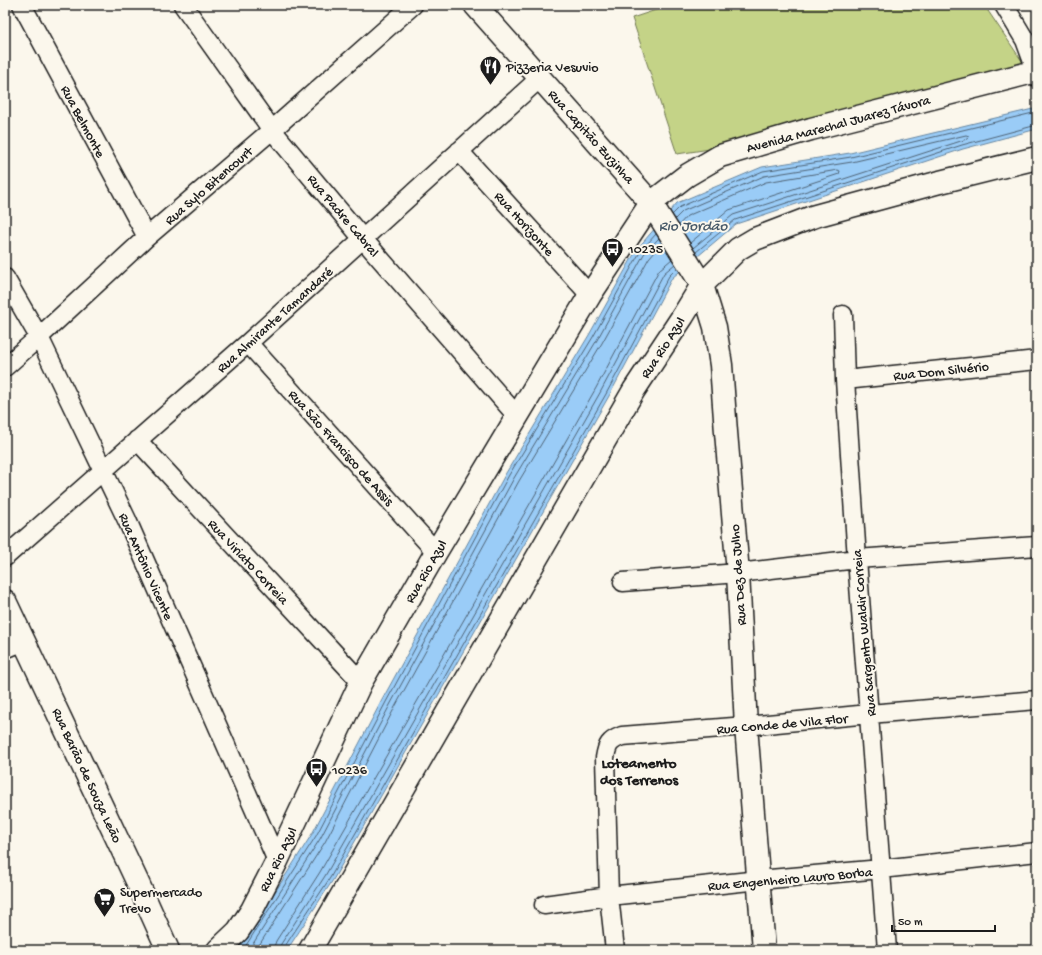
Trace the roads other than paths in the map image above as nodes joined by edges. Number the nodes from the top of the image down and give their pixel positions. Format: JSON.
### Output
{"nodes":[{"id":1,"x":22,"y":5,"type":"edge"},
{"id":2,"x":182,"y":5,"type":"edge"},
{"id":3,"x":413,"y":5,"type":"edge"},
{"id":4,"x":475,"y":5,"type":"edge"},
{"id":5,"x":1004,"y":5,"type":"edge"},
{"id":6,"x":1031,"y":43,"type":"edge"},
{"id":7,"x":1036,"y":73,"type":"edge"},
{"id":8,"x":540,"y":78,"type":"junction"},
{"id":9,"x":272,"y":130,"type":"junction"},
{"id":10,"x":459,"y":151,"type":"junction"},
{"id":11,"x":1037,"y":158,"type":"edge"},
{"id":12,"x":655,"y":208,"type":"junction"},
{"id":13,"x":148,"y":236,"type":"junction"},
{"id":14,"x":363,"y":239,"type":"junction"},
{"id":15,"x":5,"y":278,"type":"edge"},
{"id":16,"x":698,"y":279,"type":"junction"},
{"id":17,"x":590,"y":295,"type":"junction"},
{"id":18,"x":843,"y":315,"type":"dead end"},
{"id":19,"x":39,"y":337,"type":"junction"},
{"id":20,"x":248,"y":343,"type":"junction"},
{"id":21,"x":1037,"y":360,"type":"edge"},
{"id":22,"x":5,"y":367,"type":"edge"},
{"id":23,"x":845,"y":380,"type":"junction"},
{"id":24,"x":517,"y":416,"type":"junction"},
{"id":25,"x":137,"y":440,"type":"junction"},
{"id":26,"x":103,"y":470,"type":"junction"},
{"id":27,"x":1037,"y":546,"type":"edge"},
{"id":28,"x":436,"y":552,"type":"junction"},
{"id":29,"x":5,"y":558,"type":"edge"},
{"id":30,"x":857,"y":560,"type":"junction"},
{"id":31,"x":738,"y":573,"type":"junction"},
{"id":32,"x":623,"y":582,"type":"dead end"},
{"id":33,"x":5,"y":601,"type":"edge"},
{"id":34,"x":15,"y":645,"type":"edge"},
{"id":35,"x":361,"y":682,"type":"junction"},
{"id":36,"x":1037,"y":700,"type":"edge"},
{"id":37,"x":870,"y":714,"type":"junction"},
{"id":38,"x":746,"y":726,"type":"junction"},
{"id":39,"x":1037,"y":852,"type":"edge"},
{"id":40,"x":277,"y":861,"type":"junction"},
{"id":41,"x":881,"y":869,"type":"junction"},
{"id":42,"x":759,"y":880,"type":"junction"},
{"id":43,"x":609,"y":896,"type":"junction"},
{"id":44,"x":544,"y":905,"type":"dead end"},
{"id":45,"x":168,"y":950,"type":"edge"},
{"id":46,"x":218,"y":950,"type":"edge"},
{"id":47,"x":310,"y":950,"type":"edge"},
{"id":48,"x":615,"y":950,"type":"edge"},
{"id":49,"x":764,"y":950,"type":"edge"},
{"id":50,"x":887,"y":950,"type":"edge"}],
"edges":[{"from":1,"to":13,"type":"street","name":"Rua Belmonte"},
{"from":2,"to":9,"type":"street","name":"Rua Padre Cabral"},
{"from":3,"to":9,"type":"street","name":"Rua Sylo Bitencourt"},
{"from":4,"to":8,"type":"main road","name":"Rua Capitão Zuzinha"},
{"from":5,"to":6,"type":"street"},
{"from":6,"to":7,"type":"street"},
{"from":7,"to":12,"type":"main road","name":"Avenida Marechal Juarez Távora"},
{"from":8,"to":10,"type":"street","name":"Rua Almirante Tamandaré"},
{"from":8,"to":12,"type":"main road","name":"Rua Capitão Zuzinha"},
{"from":9,"to":13,"type":"street","name":"Rua Sylo Bitencourt"},
{"from":9,"to":14,"type":"street","name":"Rua Padre Cabral"},
{"from":10,"to":14,"type":"street","name":"Rua Almirante Tamandaré"},
{"from":10,"to":17,"type":"street","name":"Rua Horizonte"},
{"from":11,"to":16,"type":"main road"},
{"from":12,"to":16,"type":"main road","name":"Rua Dez de Julho"},
{"from":12,"to":17,"type":"main road","name":"Rua Rio Azul"},
{"from":13,"to":19,"type":"street","name":"Rua Sylo Bitencourt"},
{"from":14,"to":20,"type":"street","name":"Rua Almirante Tamandaré"},
{"from":14,"to":24,"type":"street","name":"Rua Padre Cabral"},
{"from":15,"to":19,"type":"street","name":"Rua Antônio Vicente"},
{"from":16,"to":31,"type":"main road","name":"Rua Dez de Julho"},
{"from":16,"to":47,"type":"main road","name":"Rua Rio Azul"},
{"from":17,"to":24,"type":"main road","name":"Rua Rio Azul"},
{"from":18,"to":23,"type":"street","name":"Rua Sargento Waldir Correia"},
{"from":19,"to":22,"type":"street","name":"Rua Sylo Bitencourt"},
{"from":19,"to":26,"type":"street","name":"Rua Antônio Vicente"},
{"from":20,"to":25,"type":"street","name":"Rua Almirante Tamandaré"},
{"from":20,"to":28,"type":"street","name":"Rua São Francisco de Assis"},
{"from":21,"to":23,"type":"street","name":"Rua Dom Silvério"},
{"from":23,"to":30,"type":"street","name":"Rua Sargento Waldir Correia"},
{"from":24,"to":28,"type":"main road","name":"Rua Rio Azul"},
{"from":25,"to":26,"type":"street","name":"Rua Almirante Tamandaré"},
{"from":25,"to":35,"type":"street","name":"Rua Viriato Correia"},
{"from":26,"to":29,"type":"street","name":"Rua Almirante Tamandaré"},
{"from":26,"to":40,"type":"street","name":"Rua Antônio Vicente"},
{"from":27,"to":30,"type":"street"},
{"from":28,"to":35,"type":"main road","name":"Rua Rio Azul"},
{"from":30,"to":31,"type":"street"},
{"from":30,"to":37,"type":"street","name":"Rua Sargento Waldir Correia"},
{"from":31,"to":32,"type":"street"},
{"from":31,"to":38,"type":"main road","name":"Rua Dez de Julho"},
{"from":33,"to":34,"type":"main road","name":"Rua Barão de Souza Leão"},
{"from":34,"to":45,"type":"main road","name":"Rua Barão de Souza Leão"},
{"from":35,"to":40,"type":"main road","name":"Rua Rio Azul"},
{"from":36,"to":37,"type":"street","name":"Rua Conde de Vila Flor"},
{"from":37,"to":38,"type":"street","name":"Rua Conde de Vila Flor"},
{"from":37,"to":41,"type":"street","name":"Rua Sargento Waldir Correia"},
{"from":38,"to":42,"type":"main road","name":"Rua Dez de Julho"},
{"from":38,"to":43,"type":"street","name":"Rua Conde de Vila Flor"},
{"from":39,"to":41,"type":"street","name":"Rua Engenheiro Lauro Borba"},
{"from":40,"to":46,"type":"main road","name":"Rua Rio Azul"},
{"from":41,"to":42,"type":"street","name":"Rua Engenheiro Lauro Borba"},
{"from":41,"to":50,"type":"street","name":"Rua Sargento Waldir Correia"},
{"from":42,"to":43,"type":"street","name":"Rua Engenheiro Lauro Borba"},
{"from":42,"to":49,"type":"main road","name":"Rua Dez de Julho"},
{"from":43,"to":44,"type":"street","name":"Rua Engenheiro Lauro Borba"},
{"from":43,"to":48,"type":"street"}]}
